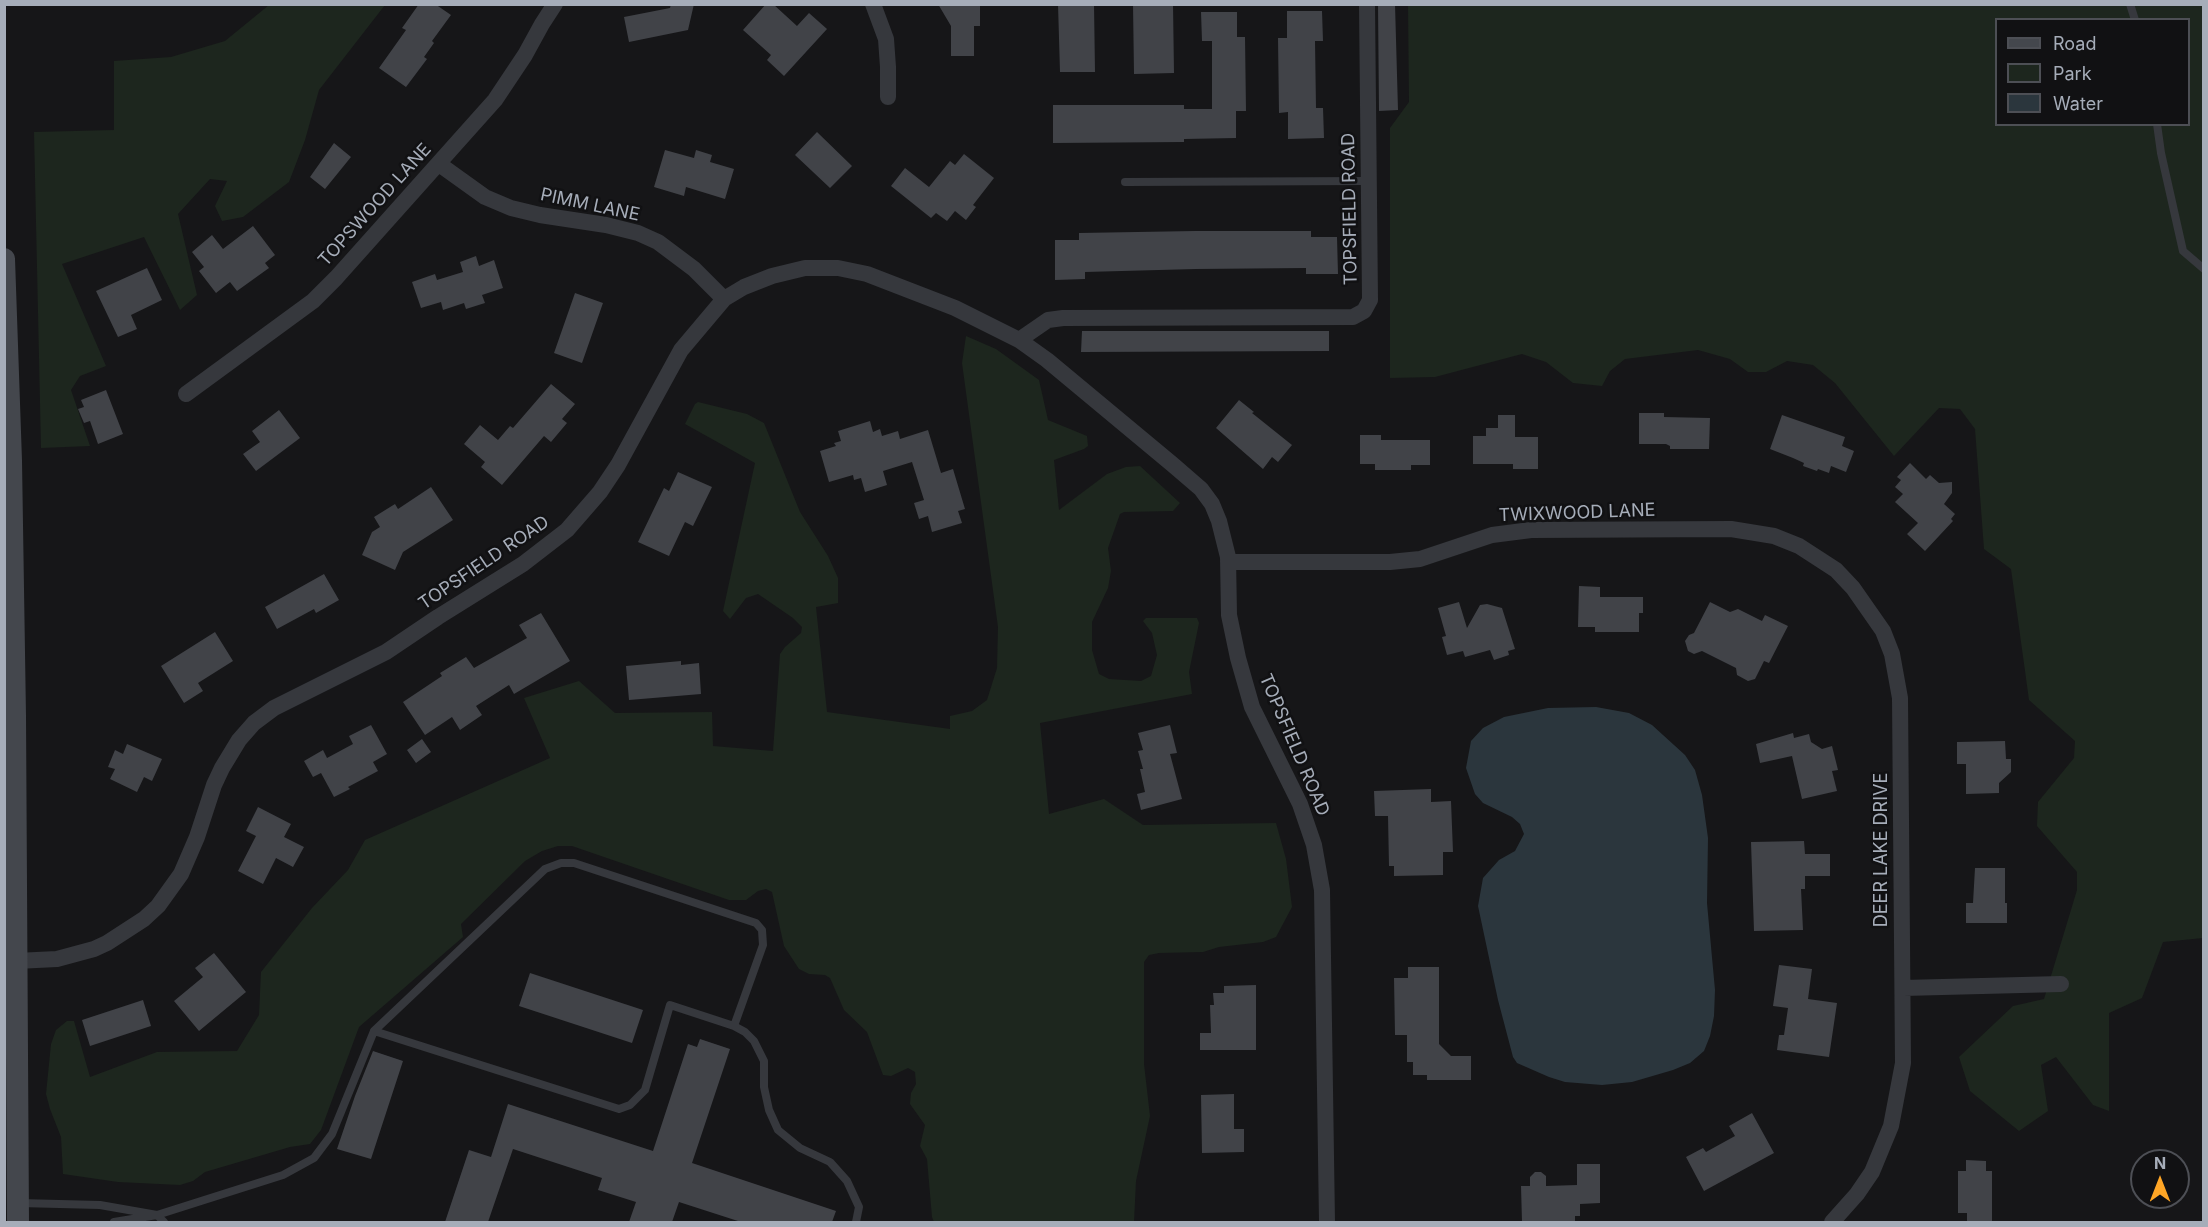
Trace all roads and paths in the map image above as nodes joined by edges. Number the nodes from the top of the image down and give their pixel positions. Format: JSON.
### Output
{"nodes":[{"id":1,"x":555,"y":4,"type":"edge"},
{"id":2,"x":873,"y":4,"type":"edge"},
{"id":3,"x":1367,"y":4,"type":"edge"},
{"id":4,"x":888,"y":97,"type":"dead end"},
{"id":5,"x":2157,"y":126,"type":"edge"},
{"id":6,"x":439,"y":164,"type":"junction"},
{"id":7,"x":1369,"y":181,"type":"junction"},
{"id":8,"x":1125,"y":182,"type":"dead end"},
{"id":9,"x":4,"y":259,"type":"edge"},
{"id":10,"x":2204,"y":269,"type":"edge"},
{"id":11,"x":724,"y":299,"type":"junction"},
{"id":12,"x":1019,"y":340,"type":"junction"},
{"id":13,"x":186,"y":394,"type":"dead end"},
{"id":14,"x":1752,"y":531,"type":"joint"},
{"id":15,"x":1228,"y":562,"type":"junction"},
{"id":16,"x":16,"y":961,"type":"junction"},
{"id":17,"x":2061,"y":984,"type":"dead end"},
{"id":18,"x":1903,"y":988,"type":"junction"},
{"id":19,"x":734,"y":1026,"type":"junction"},
{"id":20,"x":374,"y":1031,"type":"junction"},
{"id":21,"x":18,"y":1213,"type":"edge"},
{"id":22,"x":157,"y":1215,"type":"junction"},
{"id":23,"x":114,"y":1222,"type":"edge"},
{"id":24,"x":164,"y":1222,"type":"edge"},
{"id":25,"x":856,"y":1222,"type":"edge"},
{"id":26,"x":1327,"y":1222,"type":"edge"},
{"id":27,"x":1832,"y":1222,"type":"edge"}],
"edges":[{"from":1,"to":6,"type":"street","name":"TOPSWOOD LANE"},
{"from":2,"to":4,"type":"street"},
{"from":3,"to":7,"type":"street","name":"TOPSFIELD ROAD"},
{"from":5,"to":10,"type":"lane"},
{"from":6,"to":11,"type":"street","name":"PIMM LANE"},
{"from":6,"to":13,"type":"street","name":"TOPSWOOD LANE"},
{"from":7,"to":8,"type":"lane"},
{"from":7,"to":12,"type":"street","name":"TOPSFIELD ROAD"},
{"from":9,"to":16,"type":"main road"},
{"from":11,"to":12,"type":"street","name":"TOPSFIELD ROAD"},
{"from":11,"to":16,"type":"street","name":"TOPSFIELD ROAD"},
{"from":12,"to":15,"type":"street","name":"TOPSFIELD ROAD"},
{"from":14,"to":15,"type":"street","name":"TWIXWOOD LANE"},
{"from":14,"to":18,"type":"street","name":"DEER LAKE DRIVE"},
{"from":15,"to":26,"type":"street","name":"TOPSFIELD ROAD"},
{"from":16,"to":21,"type":"main road"},
{"from":17,"to":18,"type":"street"},
{"from":18,"to":27,"type":"street","name":"DEER LAKE DRIVE"},
{"from":19,"to":20,"type":"lane"},
{"from":19,"to":20,"type":"lane"},
{"from":19,"to":25,"type":"lane"},
{"from":20,"to":22,"type":"lane"},
{"from":21,"to":22,"type":"lane"},
{"from":22,"to":23,"type":"lane"},
{"from":22,"to":24,"type":"lane"}]}
